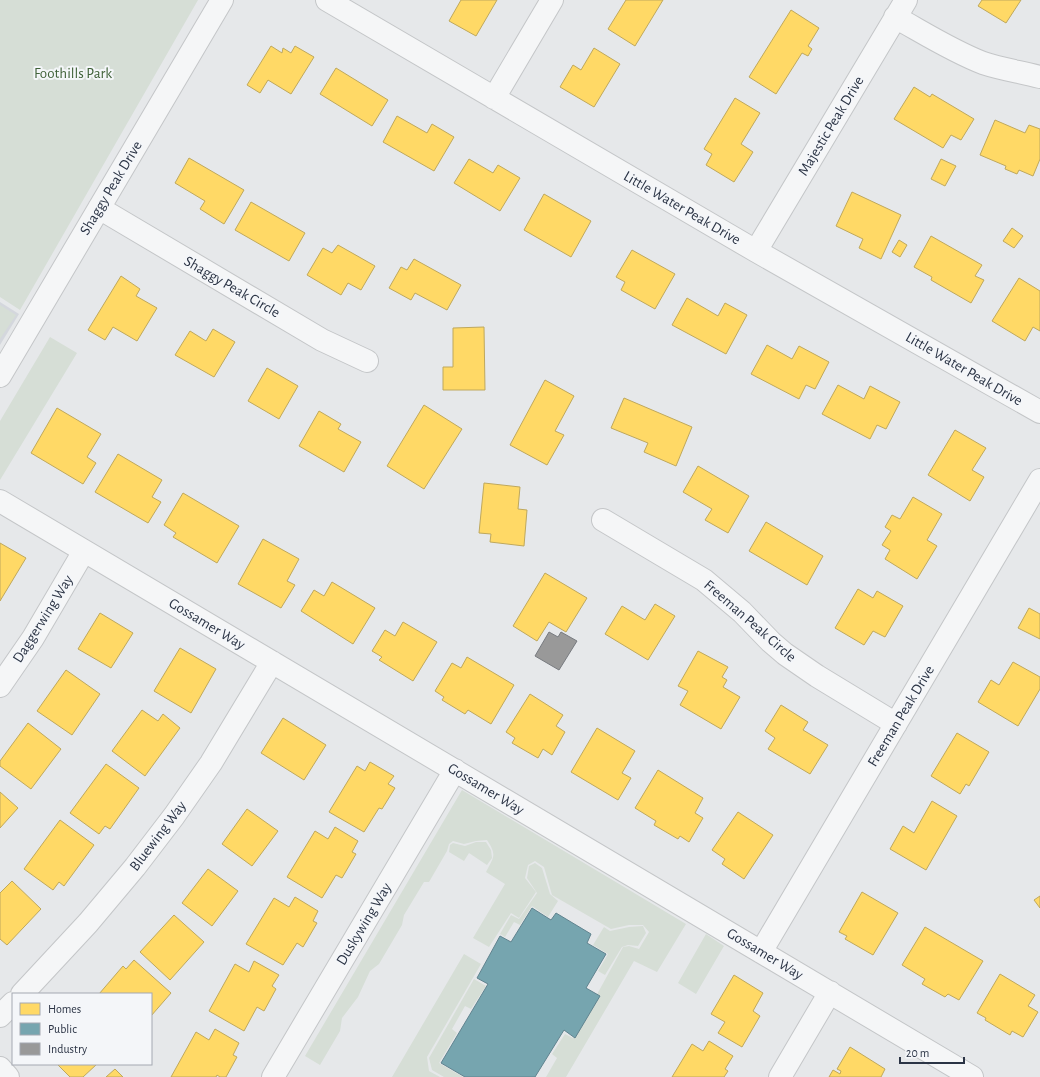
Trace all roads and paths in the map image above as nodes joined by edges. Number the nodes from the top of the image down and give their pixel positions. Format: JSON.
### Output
{"nodes":[{"id":1,"x":222,"y":0,"type":"edge"},
{"id":2,"x":328,"y":0,"type":"edge"},
{"id":3,"x":552,"y":0,"type":"edge"},
{"id":4,"x":900,"y":9,"type":"edge"},
{"id":5,"x":1040,"y":77,"type":"edge"},
{"id":6,"x":494,"y":98,"type":"junction"},
{"id":7,"x":99,"y":208,"type":"junction"},
{"id":8,"x":756,"y":252,"type":"junction"},
{"id":9,"x":367,"y":361,"type":"dead end"},
{"id":10,"x":0,"y":376,"type":"edge"},
{"id":11,"x":1040,"y":412,"type":"edge"},
{"id":12,"x":1040,"y":480,"type":"edge"},
{"id":13,"x":0,"y":501,"type":"edge"},
{"id":14,"x":603,"y":520,"type":"dead end"},
{"id":15,"x":84,"y":551,"type":"junction"},
{"id":16,"x":272,"y":662,"type":"junction"},
{"id":17,"x":0,"y":686,"type":"edge"},
{"id":18,"x":896,"y":724,"type":"junction"},
{"id":19,"x":455,"y":770,"type":"junction"},
{"id":20,"x":761,"y":952,"type":"junction"},
{"id":21,"x":830,"y":992,"type":"junction"},
{"id":22,"x":23,"y":993,"type":"edge"},
{"id":23,"x":12,"y":1004,"type":"edge"},
{"id":24,"x":0,"y":1016,"type":"edge"},
{"id":25,"x":0,"y":1068,"type":"edge"},
{"id":26,"x":8,"y":1077,"type":"edge"},
{"id":27,"x":273,"y":1077,"type":"edge"},
{"id":28,"x":780,"y":1077,"type":"edge"},
{"id":29,"x":972,"y":1077,"type":"edge"}],
"edges":[{"from":1,"to":7,"type":"street","name":"Shaggy Peak Drive"},
{"from":2,"to":6,"type":"street","name":"Little Water Peak Drive"},
{"from":3,"to":6,"type":"street"},
{"from":4,"to":5,"type":"street"},
{"from":4,"to":8,"type":"street","name":"Majestic Peak Drive"},
{"from":6,"to":8,"type":"street","name":"Little Water Peak Drive"},
{"from":7,"to":9,"type":"street","name":"Shaggy Peak Circle"},
{"from":7,"to":10,"type":"street","name":"Shaggy Peak Drive"},
{"from":8,"to":11,"type":"street","name":"Little Water Peak Drive"},
{"from":12,"to":18,"type":"street","name":"Freeman Peak Drive"},
{"from":13,"to":15,"type":"street","name":"Gossamer Way"},
{"from":14,"to":18,"type":"street","name":"Freeman Peak Circle"},
{"from":15,"to":16,"type":"street","name":"Gossamer Way"},
{"from":15,"to":17,"type":"street","name":"Daggerwing Way"},
{"from":16,"to":19,"type":"street","name":"Gossamer Way"},
{"from":16,"to":22,"type":"street","name":"Bluewing Way"},
{"from":18,"to":20,"type":"street","name":"Freeman Peak Drive"},
{"from":19,"to":20,"type":"street","name":"Gossamer Way"},
{"from":19,"to":27,"type":"street","name":"Duskywing Way"},
{"from":20,"to":21,"type":"street","name":"Gossamer Way"},
{"from":21,"to":28,"type":"street"},
{"from":21,"to":29,"type":"street","name":"Gossamer Way"},
{"from":23,"to":24,"type":"street"},
{"from":25,"to":26,"type":"street"}]}
